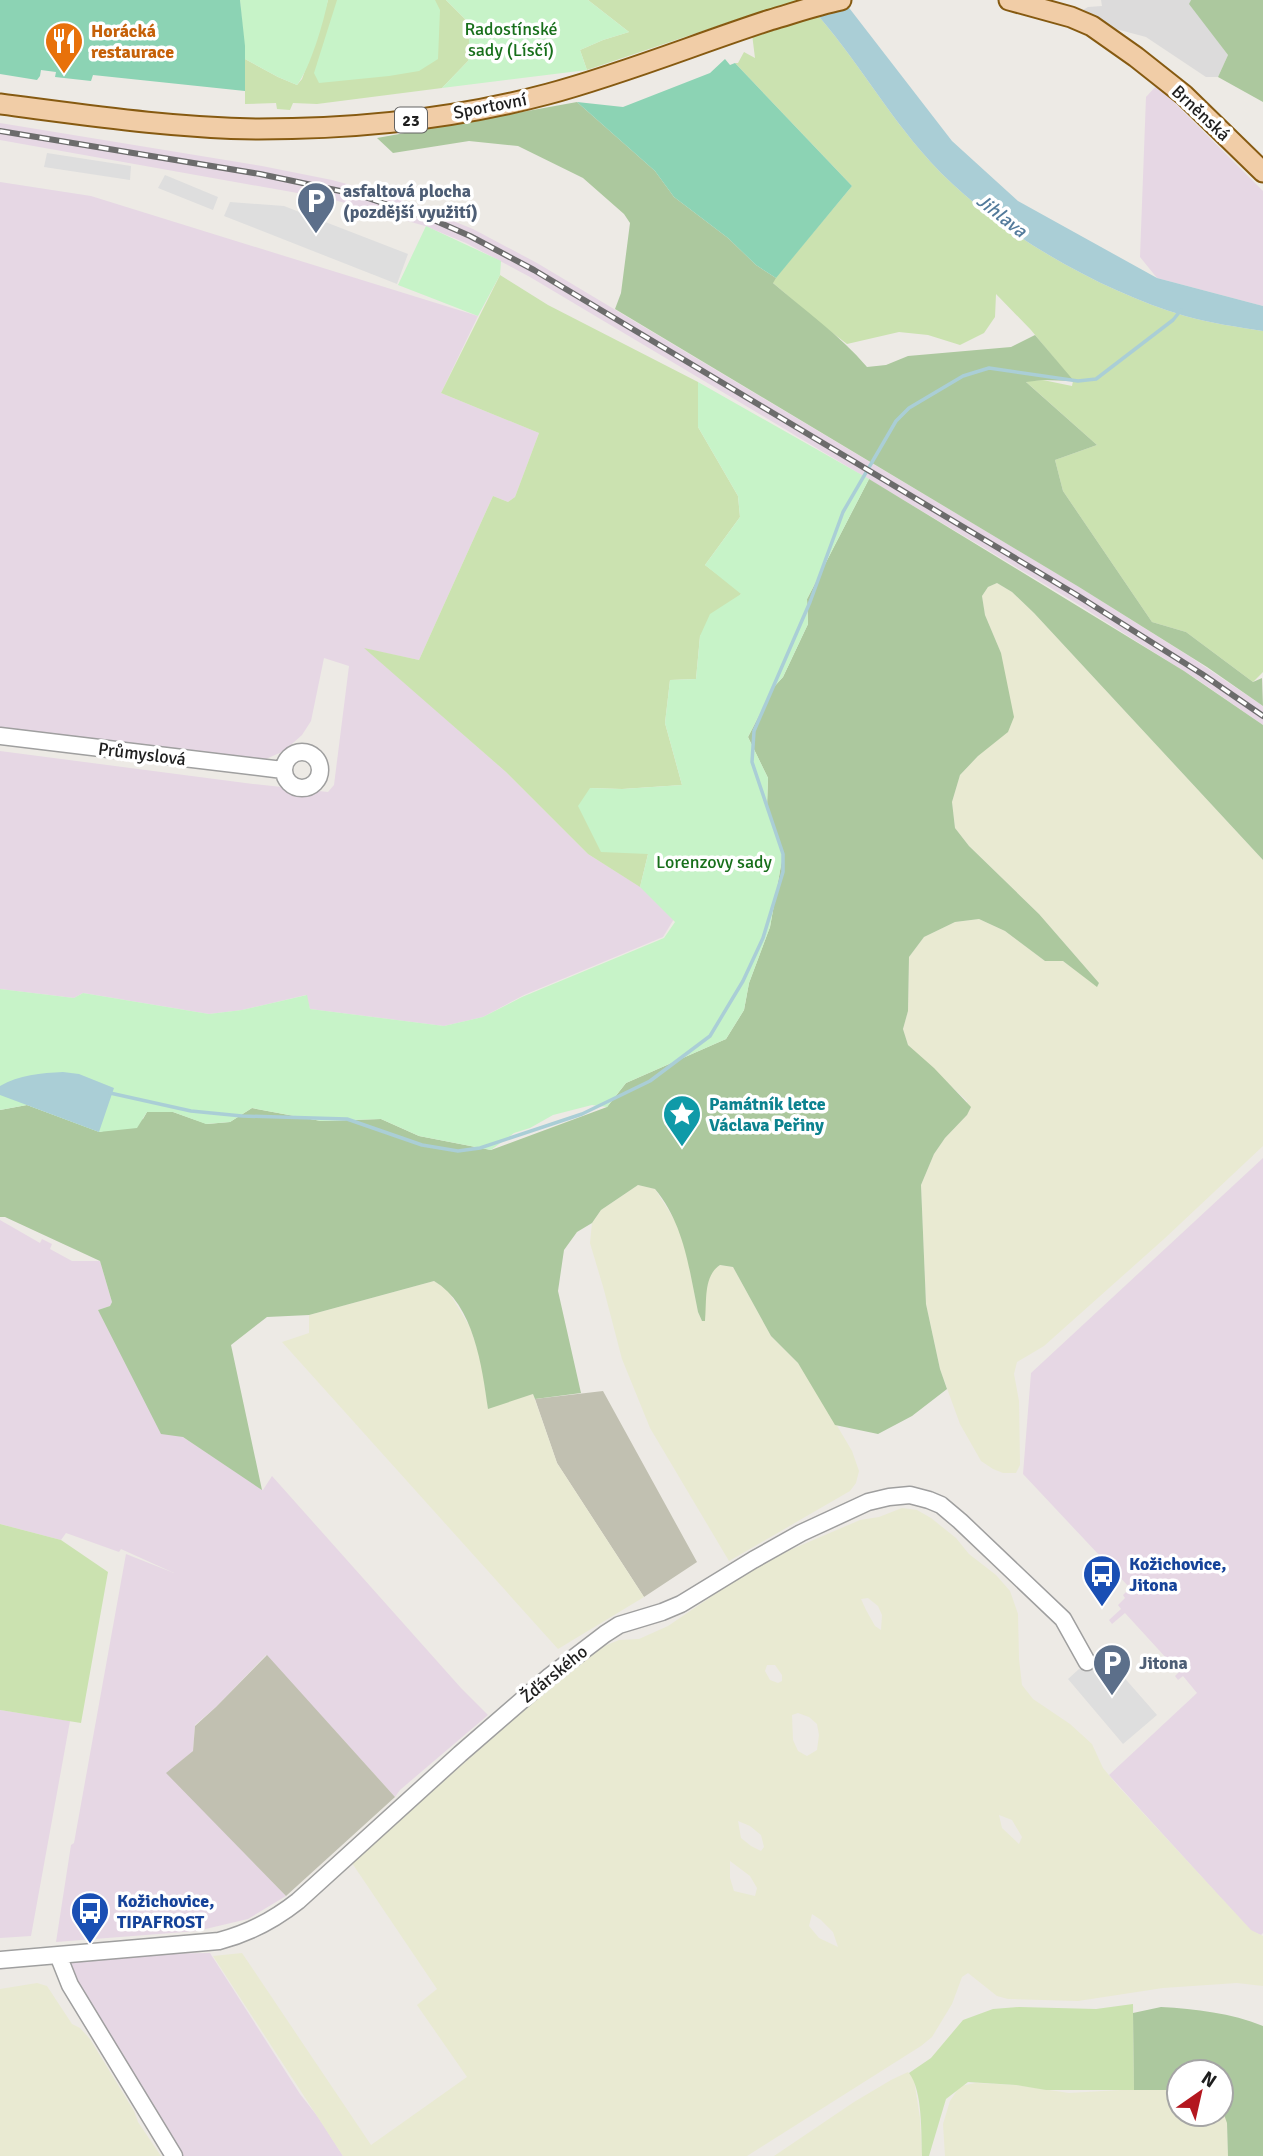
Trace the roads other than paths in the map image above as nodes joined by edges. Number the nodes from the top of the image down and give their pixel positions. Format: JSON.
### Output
{"nodes":[{"id":1,"x":841,"y":0,"type":"edge"},
{"id":2,"x":1009,"y":0,"type":"edge"},
{"id":3,"x":0,"y":104,"type":"edge"},
{"id":4,"x":1263,"y":172,"type":"edge"},
{"id":5,"x":0,"y":736,"type":"edge"},
{"id":6,"x":283,"y":770,"type":"dead end"},
{"id":7,"x":1087,"y":1662,"type":"dead end"},
{"id":8,"x":58,"y":1955,"type":"junction"},
{"id":9,"x":0,"y":1960,"type":"edge"},
{"id":10,"x":174,"y":2156,"type":"edge"}],
"edges":[{"from":1,"to":3,"type":"main road","name":"Sportovní","number":"23"},
{"from":2,"to":4,"type":"main road","name":"Brněnská"},
{"from":5,"to":6,"type":"street","name":"Průmyslová"},
{"from":7,"to":8,"type":"street","name":"Žďárského"},
{"from":8,"to":9,"type":"street","name":"Žďárského"},
{"from":8,"to":10,"type":"street"}]}
